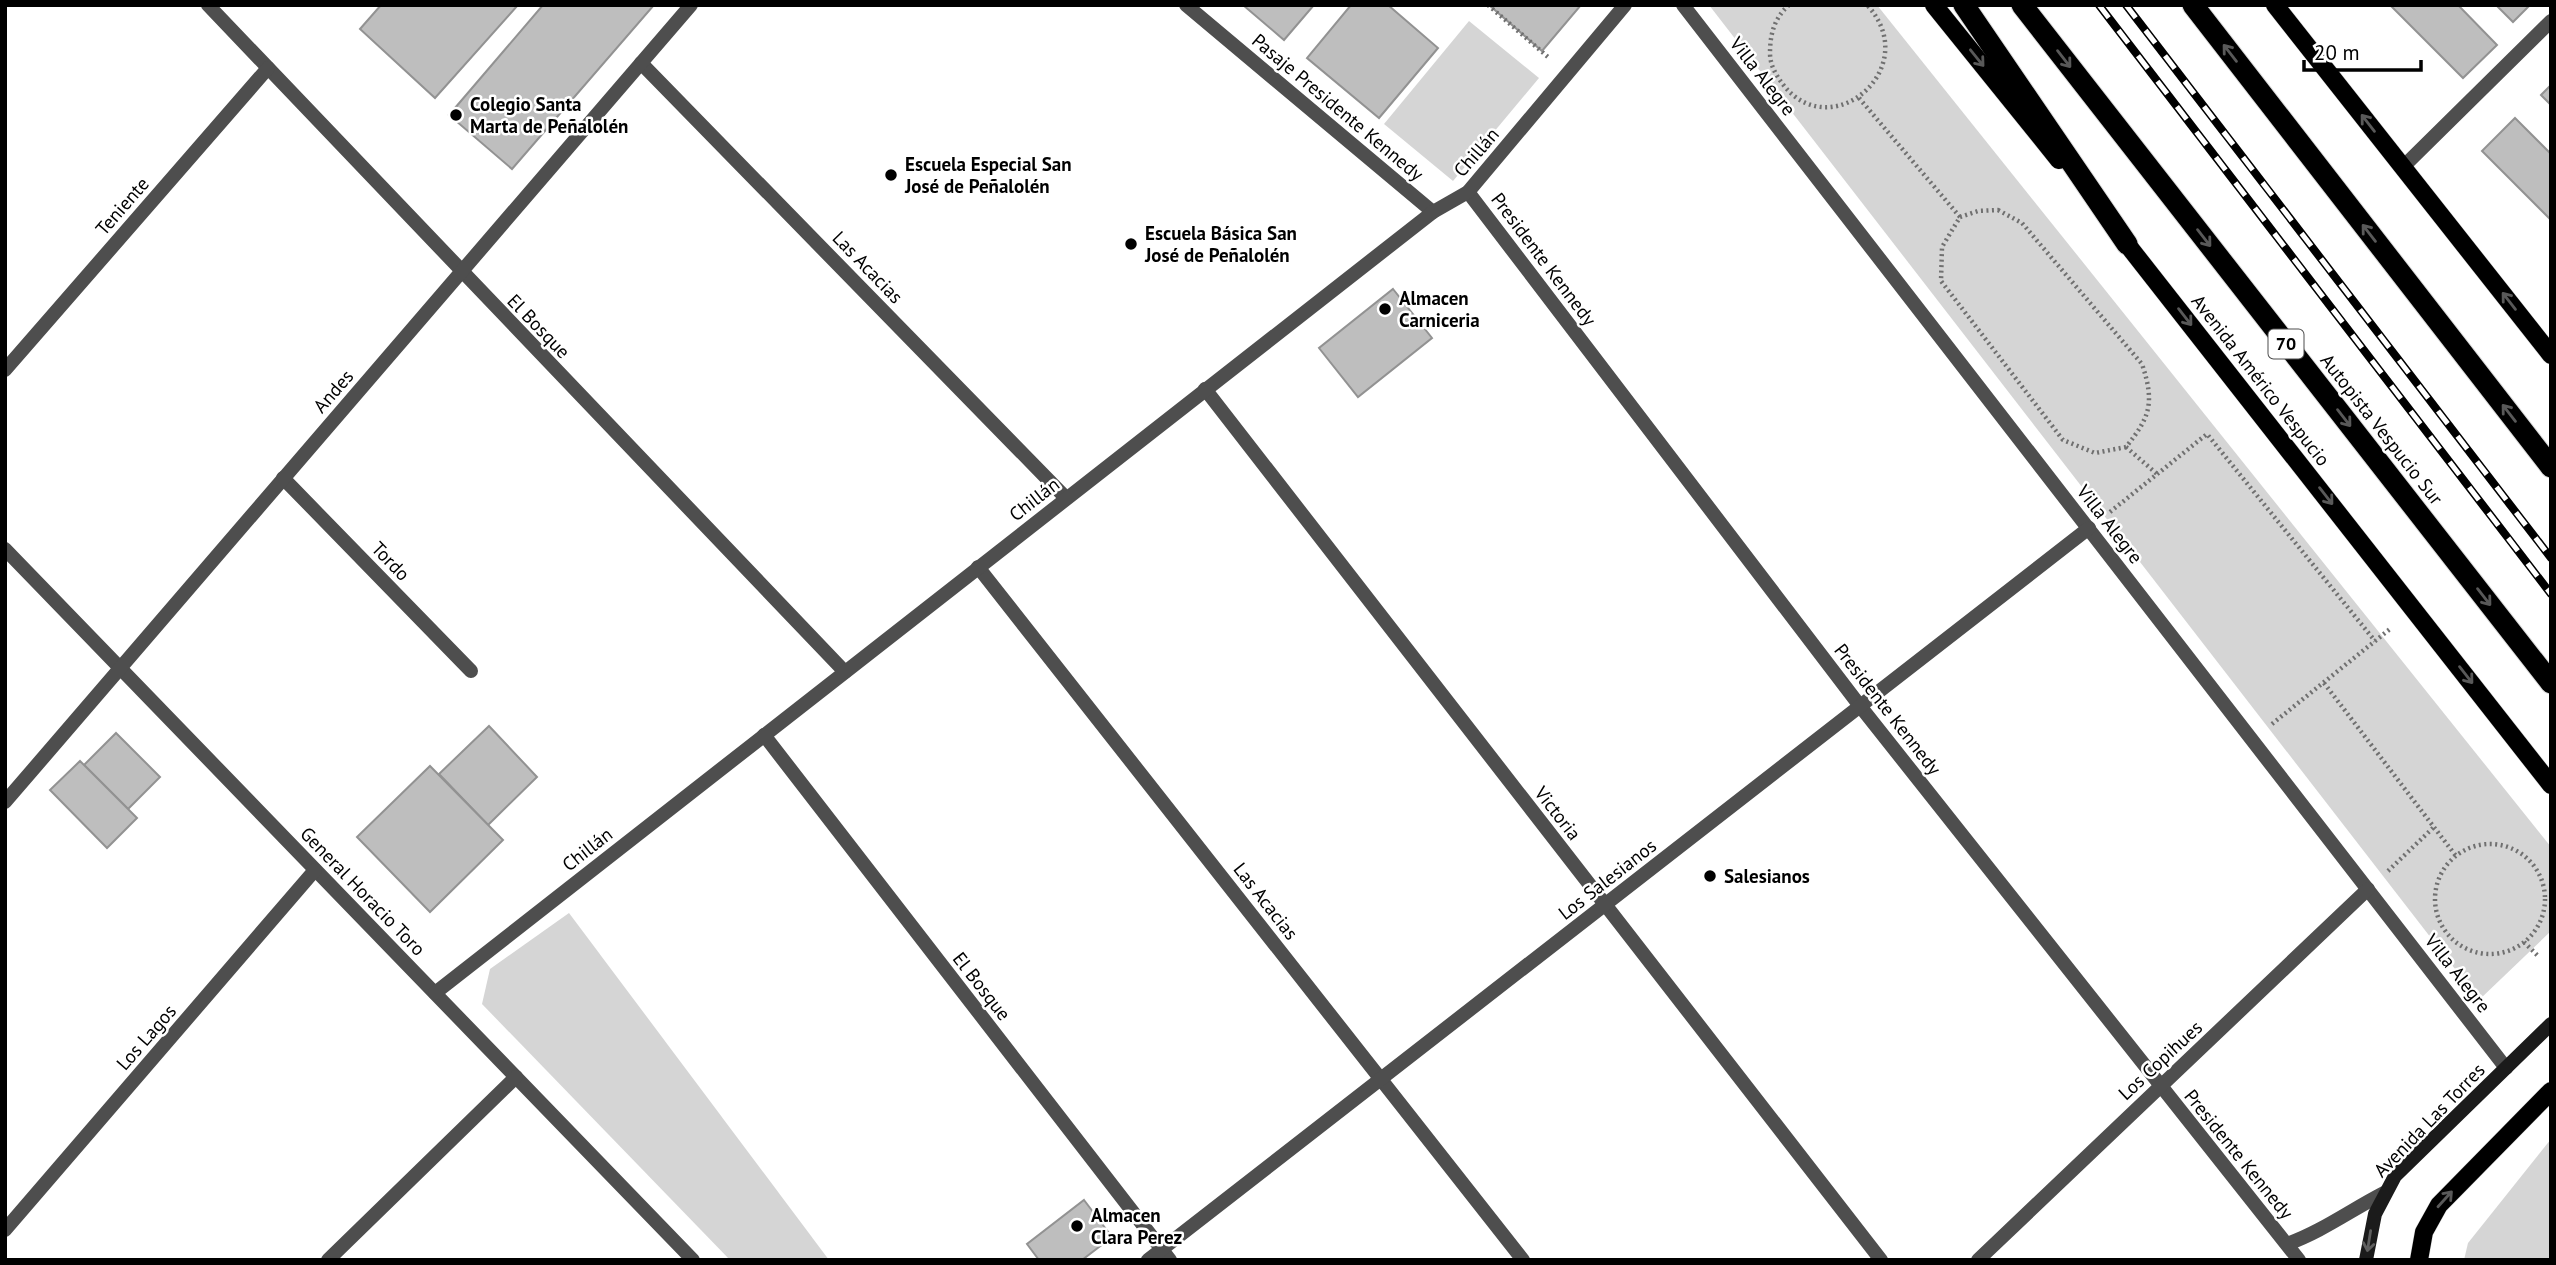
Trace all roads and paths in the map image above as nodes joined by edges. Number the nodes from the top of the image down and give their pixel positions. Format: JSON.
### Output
{"nodes":[{"id":1,"x":208,"y":5,"type":"edge"},
{"id":2,"x":691,"y":5,"type":"edge"},
{"id":3,"x":1186,"y":5,"type":"edge"},
{"id":4,"x":1488,"y":5,"type":"edge"},
{"id":5,"x":1625,"y":5,"type":"edge"},
{"id":6,"x":1683,"y":5,"type":"edge"},
{"id":7,"x":1789,"y":5,"type":"edge"},
{"id":8,"x":1867,"y":5,"type":"edge"},
{"id":9,"x":1934,"y":5,"type":"edge"},
{"id":10,"x":1964,"y":5,"type":"edge"},
{"id":11,"x":2022,"y":5,"type":"edge"},
{"id":12,"x":2193,"y":5,"type":"edge"},
{"id":13,"x":2275,"y":5,"type":"edge"},
{"id":14,"x":2551,"y":21,"type":"edge"},
{"id":15,"x":641,"y":63,"type":"junction"},
{"id":16,"x":268,"y":68,"type":"junction"},
{"id":17,"x":1567,"y":74,"type":"junction"},
{"id":18,"x":1859,"y":98,"type":"junction"},
{"id":19,"x":2403,"y":167,"type":"junction"},
{"id":20,"x":1468,"y":192,"type":"junction"},
{"id":21,"x":1433,"y":212,"type":"junction"},
{"id":22,"x":1960,"y":217,"type":"junction"},
{"id":23,"x":2127,"y":244,"type":"junction"},
{"id":24,"x":460,"y":272,"type":"junction"},
{"id":25,"x":2551,"y":355,"type":"edge"},
{"id":26,"x":5,"y":370,"type":"edge"},
{"id":27,"x":1205,"y":389,"type":"junction"},
{"id":28,"x":2126,"y":447,"type":"junction"},
{"id":29,"x":2551,"y":467,"type":"edge"},
{"id":30,"x":2157,"y":474,"type":"junction"},
{"id":31,"x":283,"y":478,"type":"junction"},
{"id":32,"x":1066,"y":498,"type":"junction"},
{"id":33,"x":2089,"y":528,"type":"junction"},
{"id":34,"x":5,"y":549,"type":"edge"},
{"id":35,"x":978,"y":567,"type":"junction"},
{"id":36,"x":2390,"y":629,"type":"dead end"},
{"id":37,"x":2375,"y":641,"type":"junction"},
{"id":38,"x":121,"y":668,"type":"junction"},
{"id":39,"x":471,"y":671,"type":"dead end"},
{"id":40,"x":845,"y":672,"type":"junction"},
{"id":41,"x":2551,"y":682,"type":"edge"},
{"id":42,"x":2324,"y":683,"type":"junction"},
{"id":43,"x":1860,"y":706,"type":"junction"},
{"id":44,"x":764,"y":735,"type":"junction"},
{"id":45,"x":2253,"y":740,"type":"junction"},
{"id":46,"x":2551,"y":785,"type":"edge"},
{"id":47,"x":5,"y":802,"type":"edge"},
{"id":48,"x":2435,"y":826,"type":"junction"},
{"id":49,"x":2456,"y":856,"type":"junction"},
{"id":50,"x":315,"y":870,"type":"junction"},
{"id":51,"x":2368,"y":890,"type":"junction"},
{"id":52,"x":1605,"y":904,"type":"junction"},
{"id":53,"x":2524,"y":942,"type":"junction"},
{"id":54,"x":2538,"y":956,"type":"dead end"},
{"id":55,"x":435,"y":993,"type":"junction"},
{"id":56,"x":2551,"y":1024,"type":"edge"},
{"id":57,"x":2506,"y":1068,"type":"junction"},
{"id":58,"x":516,"y":1077,"type":"junction"},
{"id":59,"x":1381,"y":1079,"type":"junction"},
{"id":60,"x":2160,"y":1086,"type":"junction"},
{"id":61,"x":2551,"y":1091,"type":"edge"},
{"id":62,"x":2384,"y":1193,"type":"junction"},
{"id":63,"x":5,"y":1230,"type":"edge"},
{"id":64,"x":2287,"y":1244,"type":"junction"},
{"id":65,"x":1166,"y":1254,"type":"edge"},
{"id":66,"x":328,"y":1260,"type":"edge"},
{"id":67,"x":693,"y":1260,"type":"edge"},
{"id":68,"x":1148,"y":1260,"type":"edge"},
{"id":69,"x":1523,"y":1260,"type":"edge"},
{"id":70,"x":1881,"y":1260,"type":"edge"},
{"id":71,"x":1978,"y":1260,"type":"edge"},
{"id":72,"x":2299,"y":1260,"type":"edge"},
{"id":73,"x":2366,"y":1260,"type":"edge"},
{"id":74,"x":2419,"y":1260,"type":"edge"}],
"edges":[{"from":1,"to":16,"type":"street","name":"El Bosque"},
{"from":2,"to":15,"type":"street","name":"Andes"},
{"from":3,"to":21,"type":"street","name":"Pasaje Presidente Kennedy"},
{"from":4,"to":17,"type":"path"},
{"from":5,"to":17,"type":"street","name":"Chillán"},
{"from":6,"to":33,"type":"street","name":"Villa Alegre"},
{"from":7,"to":18,"type":"path"},
{"from":8,"to":18,"type":"path"},
{"from":9,"to":23,"type":"main road","name":"Avenida Américo Vespucio","one_way":true},
{"from":10,"to":23,"type":"highway"},
{"from":11,"to":41,"type":"highway","name":"Autopista Vespucio Sur","number":"70","one_way":true},
{"from":29,"to":12,"type":"highway","one_way":true},
{"from":19,"to":13,"type":"main road","one_way":true},
{"from":14,"to":19,"type":"street"},
{"from":15,"to":24,"type":"street","name":"Andes"},
{"from":15,"to":32,"type":"street","name":"Las Acacias"},
{"from":16,"to":24,"type":"street","name":"El Bosque"},
{"from":16,"to":26,"type":"street","name":"Teniente"},
{"from":17,"to":20,"type":"street","name":"Chillán"},
{"from":18,"to":22,"type":"path"},
{"from":25,"to":19,"type":"main road","one_way":true},
{"from":20,"to":21,"type":"street","name":"Chillán"},
{"from":20,"to":43,"type":"street","name":"Presidente Kennedy"},
{"from":21,"to":27,"type":"street","name":"Chillán"},
{"from":22,"to":28,"type":"path"},
{"from":22,"to":28,"type":"path"},
{"from":23,"to":46,"type":"main road","name":"Avenida Américo Vespucio","one_way":true},
{"from":24,"to":31,"type":"street","name":"Andes"},
{"from":24,"to":40,"type":"street","name":"El Bosque"},
{"from":27,"to":32,"type":"street","name":"Chillán"},
{"from":27,"to":52,"type":"street","name":"Victoria"},
{"from":28,"to":30,"type":"path"},
{"from":30,"to":33,"type":"path"},
{"from":30,"to":37,"type":"path"},
{"from":31,"to":38,"type":"street","name":"Andes"},
{"from":31,"to":39,"type":"street","name":"Tordo"},
{"from":32,"to":35,"type":"street","name":"Chillán"},
{"from":33,"to":43,"type":"street","name":"Los Salesianos"},
{"from":33,"to":45,"type":"street","name":"Villa Alegre"},
{"from":34,"to":38,"type":"street","name":"General Horacio Toro"},
{"from":35,"to":40,"type":"street","name":"Chillán"},
{"from":35,"to":59,"type":"street","name":"Las Acacias"},
{"from":36,"to":37,"type":"path"},
{"from":37,"to":42,"type":"path"},
{"from":38,"to":47,"type":"street","name":"Andes"},
{"from":38,"to":50,"type":"street","name":"General Horacio Toro"},
{"from":40,"to":44,"type":"street","name":"Chillán"},
{"from":42,"to":45,"type":"path"},
{"from":42,"to":48,"type":"path"},
{"from":43,"to":52,"type":"street","name":"Los Salesianos"},
{"from":43,"to":60,"type":"street","name":"Presidente Kennedy"},
{"from":44,"to":55,"type":"street","name":"Chillán"},
{"from":44,"to":65,"type":"street","name":"El Bosque"},
{"from":45,"to":51,"type":"street","name":"Villa Alegre"},
{"from":48,"to":49,"type":"path"},
{"from":48,"to":51,"type":"path"},
{"from":49,"to":53,"type":"path"},
{"from":49,"to":53,"type":"path"},
{"from":50,"to":55,"type":"street","name":"General Horacio Toro"},
{"from":50,"to":63,"type":"street","name":"Los Lagos"},
{"from":51,"to":57,"type":"street","name":"Villa Alegre"},
{"from":51,"to":60,"type":"street","name":"Los Copihues"},
{"from":52,"to":59,"type":"street","name":"Los Salesianos"},
{"from":52,"to":70,"type":"street","name":"Victoria"},
{"from":53,"to":54,"type":"path"},
{"from":55,"to":58,"type":"street","name":"General Horacio Toro"},
{"from":56,"to":57,"type":"street","name":"Avenida Las Torres"},
{"from":57,"to":62,"type":"street","name":"Avenida Las Torres"},
{"from":58,"to":66,"type":"street"},
{"from":58,"to":67,"type":"street","name":"General Horacio Toro"},
{"from":59,"to":65,"type":"street","name":"Los Salesianos"},
{"from":59,"to":69,"type":"street","name":"Las Acacias"},
{"from":60,"to":64,"type":"street","name":"Presidente Kennedy"},
{"from":60,"to":71,"type":"street","name":"Los Copihues"},
{"from":74,"to":61,"type":"main road","one_way":true},
{"from":62,"to":64,"type":"street","name":"Presidente Kennedy"},
{"from":62,"to":73,"type":"street","name":"Avenida Las Torres","one_way":true},
{"from":64,"to":72,"type":"street","name":"Presidente Kennedy"},
{"from":65,"to":68,"type":"street","name":"Los Salesianos"}]}
